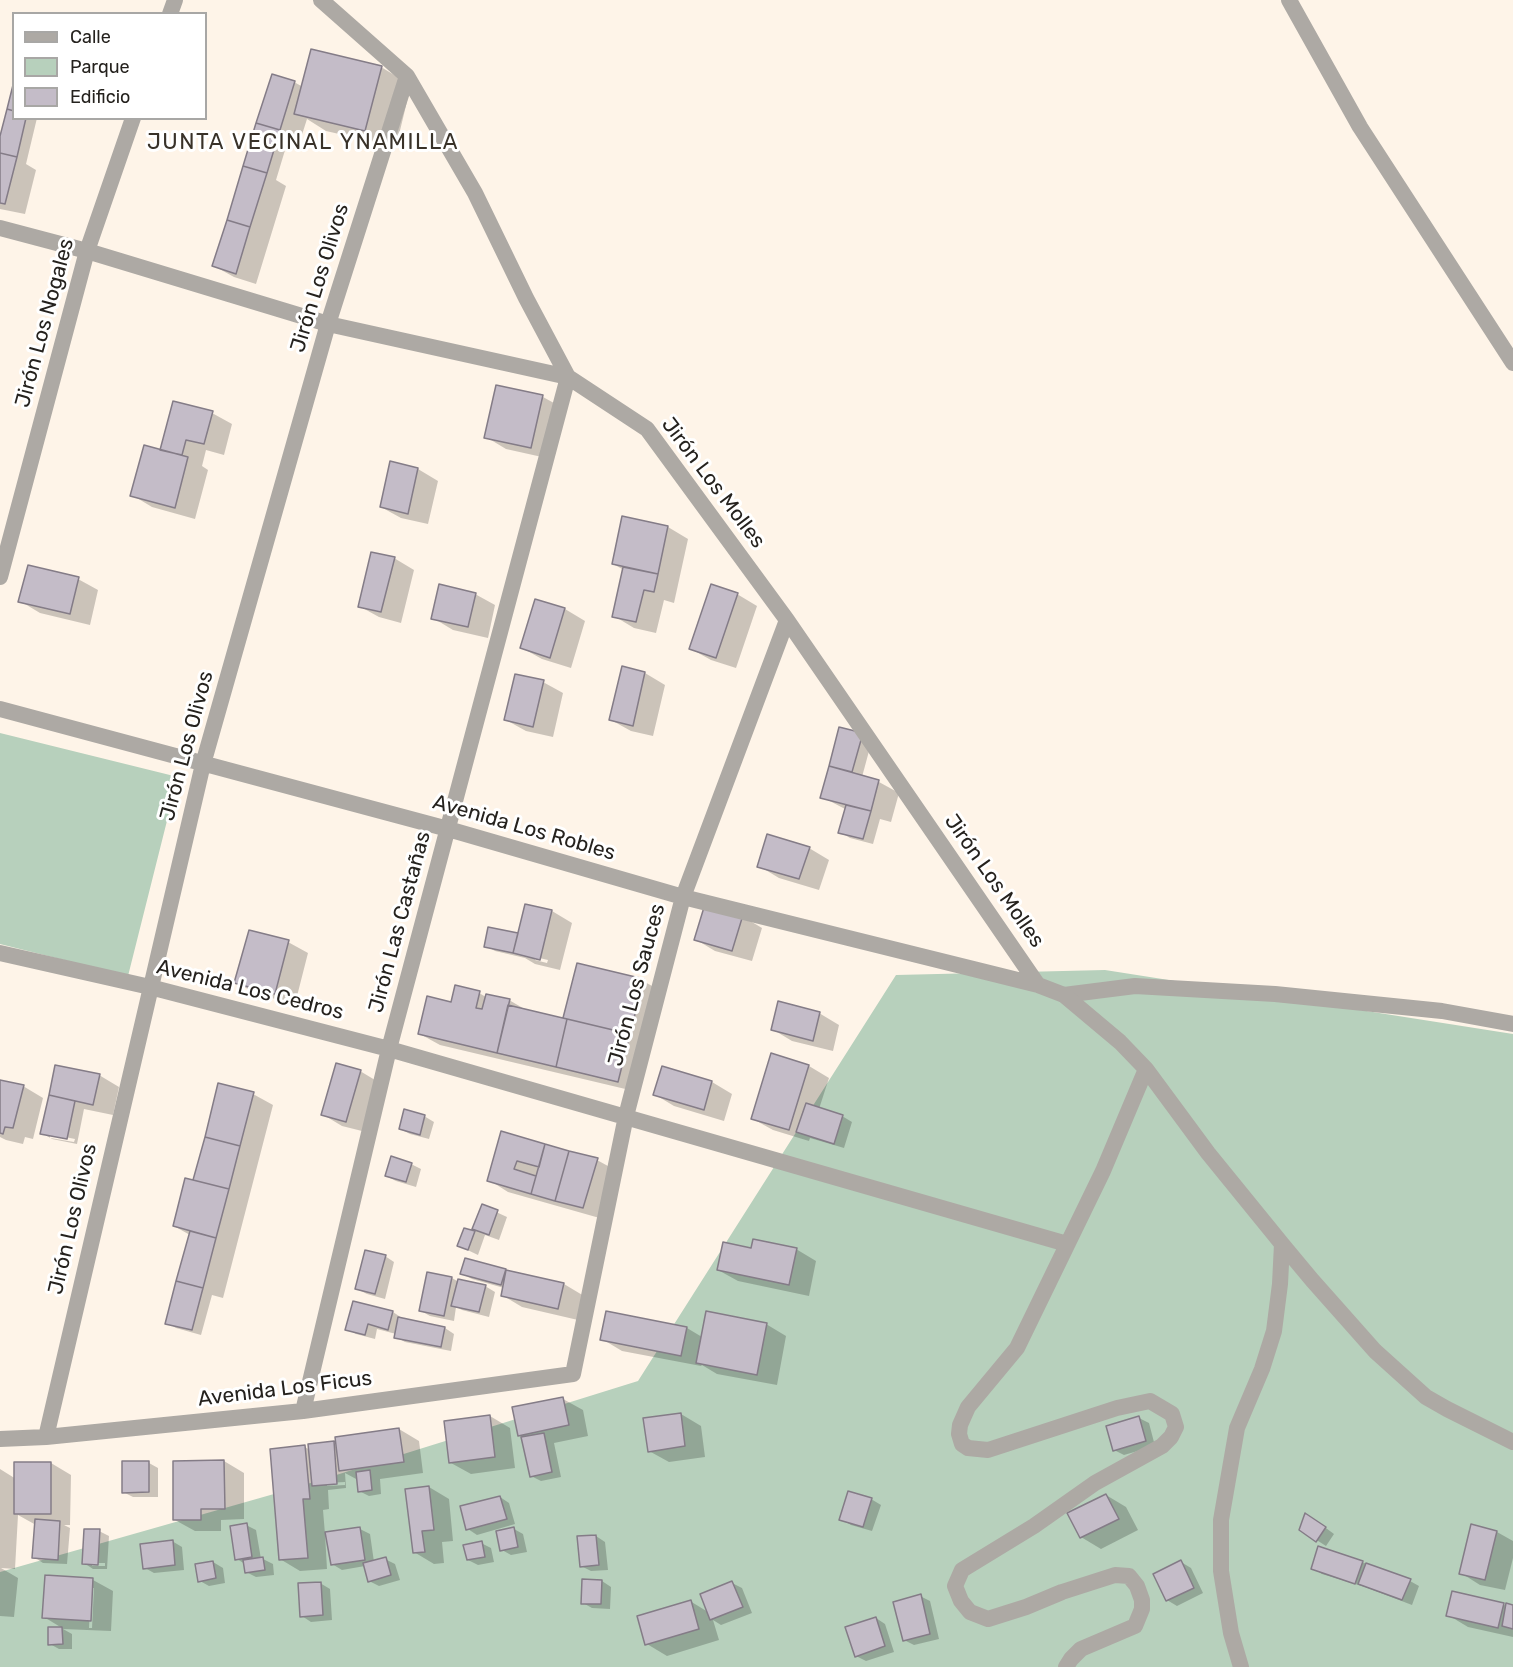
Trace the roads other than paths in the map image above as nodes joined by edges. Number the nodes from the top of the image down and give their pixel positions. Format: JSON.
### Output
{"nodes":[{"id":1,"x":321,"y":0,"type":"edge"},
{"id":2,"x":1289,"y":0,"type":"edge"},
{"id":3,"x":406,"y":76,"type":"junction"},
{"id":4,"x":132,"y":120,"type":"edge"},
{"id":5,"x":0,"y":228,"type":"edge"},
{"id":6,"x":87,"y":251,"type":"junction"},
{"id":7,"x":328,"y":324,"type":"junction"},
{"id":8,"x":1513,"y":363,"type":"edge"},
{"id":9,"x":568,"y":377,"type":"junction"},
{"id":10,"x":0,"y":577,"type":"edge"},
{"id":11,"x":787,"y":620,"type":"junction"},
{"id":12,"x":0,"y":708,"type":"edge"},
{"id":13,"x":203,"y":764,"type":"junction"},
{"id":14,"x":448,"y":829,"type":"junction"},
{"id":15,"x":683,"y":897,"type":"junction"},
{"id":16,"x":0,"y":953,"type":"edge"},
{"id":17,"x":1038,"y":985,"type":"junction"},
{"id":18,"x":150,"y":987,"type":"junction"},
{"id":19,"x":1064,"y":995,"type":"junction"},
{"id":20,"x":1513,"y":1024,"type":"edge"},
{"id":21,"x":389,"y":1049,"type":"junction"},
{"id":22,"x":1146,"y":1069,"type":"junction"},
{"id":23,"x":626,"y":1116,"type":"junction"},
{"id":24,"x":1067,"y":1244,"type":"junction"},
{"id":25,"x":1282,"y":1244,"type":"junction"},
{"id":26,"x":573,"y":1374,"type":"joint"},
{"id":27,"x":303,"y":1411,"type":"junction"},
{"id":28,"x":46,"y":1437,"type":"junction"},
{"id":29,"x":0,"y":1439,"type":"edge"},
{"id":30,"x":1513,"y":1442,"type":"edge"},
{"id":31,"x":1066,"y":1667,"type":"edge"},
{"id":32,"x":1241,"y":1667,"type":"edge"}],
"edges":[{"from":1,"to":3,"type":"street","name":"Jirón Los Molles"},
{"from":2,"to":8,"type":"street"},
{"from":3,"to":7,"type":"street","name":"Jirón Los Olivos"},
{"from":3,"to":9,"type":"street","name":"Jirón Los Molles"},
{"from":4,"to":6,"type":"street","name":"Jirón Los Nogales"},
{"from":5,"to":6,"type":"street"},
{"from":6,"to":7,"type":"street"},
{"from":6,"to":10,"type":"street","name":"Jirón Los Nogales"},
{"from":7,"to":9,"type":"street"},
{"from":7,"to":13,"type":"street","name":"Jirón Los Olivos"},
{"from":9,"to":11,"type":"street","name":"Jirón Los Molles"},
{"from":9,"to":14,"type":"street","name":"Jirón Las Castañas"},
{"from":11,"to":15,"type":"street","name":"Jirón Los Sauces"},
{"from":11,"to":17,"type":"street","name":"Jirón Los Molles"},
{"from":12,"to":13,"type":"street","name":"Avenida Los Robles"},
{"from":13,"to":14,"type":"street","name":"Avenida Los Robles"},
{"from":13,"to":18,"type":"street","name":"Jirón Los Olivos"},
{"from":14,"to":15,"type":"street","name":"Avenida Los Robles"},
{"from":14,"to":21,"type":"street","name":"Jirón Las Castañas"},
{"from":15,"to":17,"type":"street","name":"Avenida Los Robles"},
{"from":15,"to":23,"type":"street","name":"Jirón Los Sauces"},
{"from":16,"to":18,"type":"street","name":"Avenida Los Cedros"},
{"from":17,"to":19,"type":"street","name":"Avenida Los Robles"},
{"from":18,"to":21,"type":"street","name":"Avenida Los Cedros"},
{"from":18,"to":28,"type":"street","name":"Jirón Los Olivos"},
{"from":19,"to":20,"type":"street"},
{"from":19,"to":22,"type":"street"},
{"from":21,"to":23,"type":"street","name":"Avenida Los Cedros"},
{"from":21,"to":27,"type":"street","name":"Jirón Las Castañas"},
{"from":22,"to":24,"type":"street"},
{"from":22,"to":25,"type":"street"},
{"from":23,"to":24,"type":"street","name":"Avenida Los Cedros"},
{"from":23,"to":26,"type":"street","name":"Jirón Los Sauces"},
{"from":24,"to":31,"type":"street"},
{"from":25,"to":30,"type":"street"},
{"from":25,"to":32,"type":"street"},
{"from":26,"to":27,"type":"street","name":"Avenida Los Ficus"},
{"from":27,"to":28,"type":"street","name":"Avenida Los Ficus"},
{"from":28,"to":29,"type":"street","name":"Avenida Los Ficus"}]}
